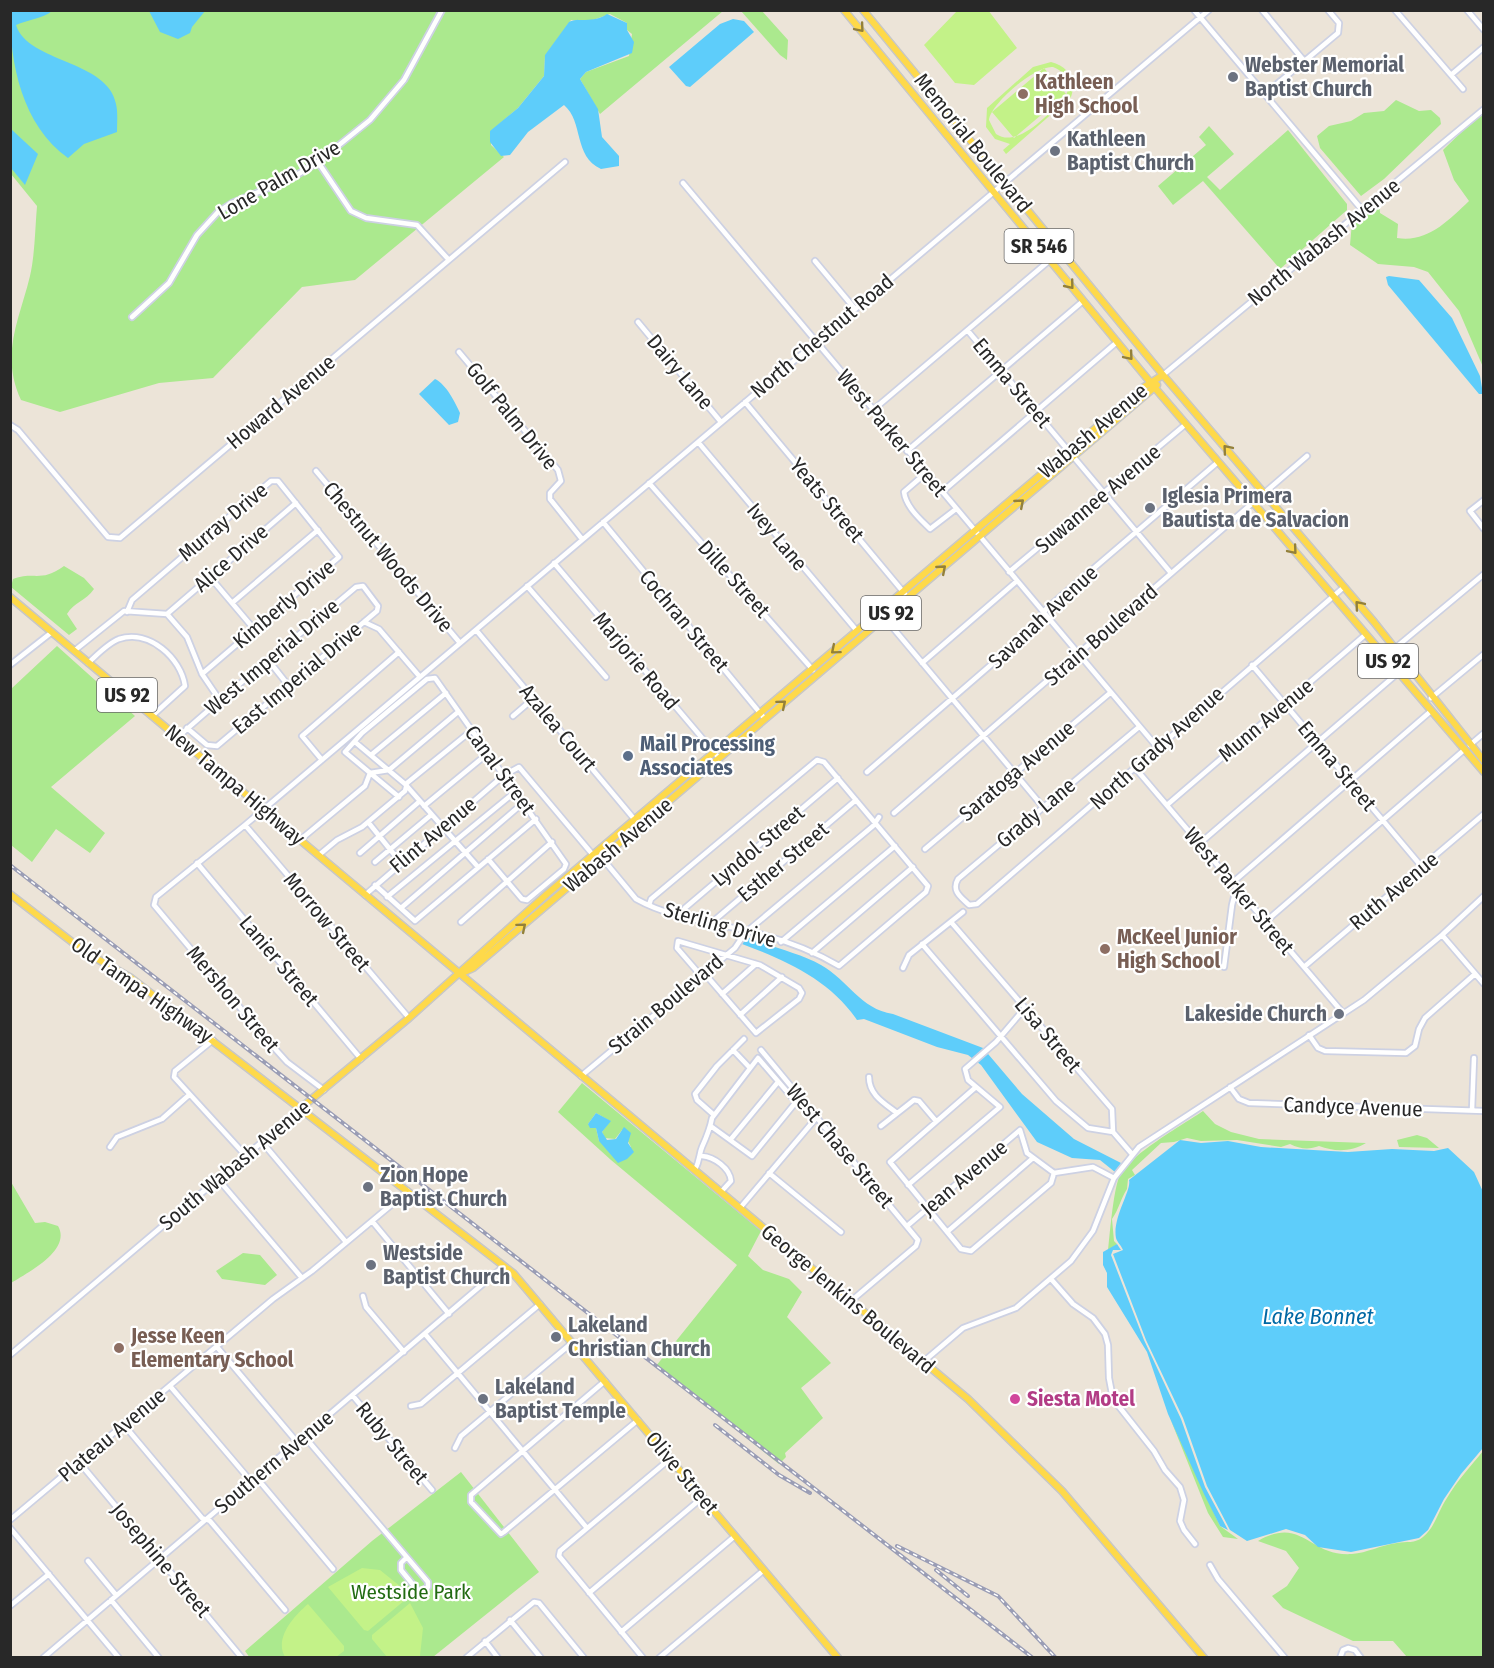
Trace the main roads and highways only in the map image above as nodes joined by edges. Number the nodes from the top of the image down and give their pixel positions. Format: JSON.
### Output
{"nodes":[{"id":1,"x":844,"y":10,"type":"edge"},
{"id":2,"x":863,"y":10,"type":"edge"},
{"id":3,"x":1083,"y":301,"type":"junction"},
{"id":4,"x":1104,"y":304,"type":"junction"},
{"id":5,"x":1164,"y":375,"type":"junction"},
{"id":6,"x":1150,"y":382,"type":"junction"},
{"id":7,"x":1155,"y":388,"type":"junction"},
{"id":8,"x":12,"y":602,"type":"edge"},
{"id":9,"x":1467,"y":747,"type":"junction"},
{"id":10,"x":1484,"y":761,"type":"edge"},
{"id":11,"x":1484,"y":772,"type":"edge"},
{"id":12,"x":10,"y":894,"type":"edge"},
{"id":13,"x":547,"y":894,"type":"junction"},
{"id":14,"x":552,"y":900,"type":"junction"},
{"id":15,"x":459,"y":974,"type":"junction"},
{"id":16,"x":302,"y":1108,"type":"junction"},
{"id":17,"x":838,"y":1658,"type":"edge"},
{"id":18,"x":1204,"y":1658,"type":"edge"}],
"edges":[{"from":1,"to":3,"type":"main road","name":"Memorial Boulevard","number":"SR 546","one_way":true},
{"from":2,"to":4,"type":"main road","name":"Memorial Boulevard","number":"SR 546"},
{"from":3,"to":4,"type":"main road"},
{"from":3,"to":6,"type":"main road","name":"Memorial Boulevard","number":"SR 546","one_way":true},
{"from":4,"to":5,"type":"main road","name":"Memorial Boulevard","number":"SR 546"},
{"from":5,"to":6,"type":"main road","name":"Wabash Avenue","number":"US 92"},
{"from":5,"to":7,"type":"main road","name":"Wabash Avenue"},
{"from":9,"to":5,"type":"main road","name":"Memorial Boulevard","number":"US 92","one_way":true},
{"from":6,"to":7,"type":"main road","name":"Memorial Boulevard","number":"SR 546"},
{"from":6,"to":13,"type":"main road","name":"Wabash Avenue","number":"US 92","one_way":true},
{"from":7,"to":9,"type":"main road","name":"Memorial Boulevard","number":"US 92","one_way":true},
{"from":14,"to":7,"type":"main road","name":"Wabash Avenue","number":"US 92","one_way":true},
{"from":8,"to":15,"type":"main road","name":"New Tampa Highway","number":"US 92"},
{"from":9,"to":10,"type":"main road"},
{"from":9,"to":11,"type":"main road","number":"US 92"},
{"from":12,"to":16,"type":"main road","name":"Old Tampa Highway"},
{"from":13,"to":14,"type":"main road"},
{"from":13,"to":15,"type":"main road","name":"Wabash Avenue","number":"US 92"},
{"from":15,"to":14,"type":"main road","name":"Wabash Avenue","number":"US 92","one_way":true},
{"from":15,"to":16,"type":"main road","name":"South Wabash Avenue"},
{"from":15,"to":18,"type":"main road","name":"George Jenkins Boulevard"},
{"from":16,"to":17,"type":"main road","name":"Olive Street"}]}
